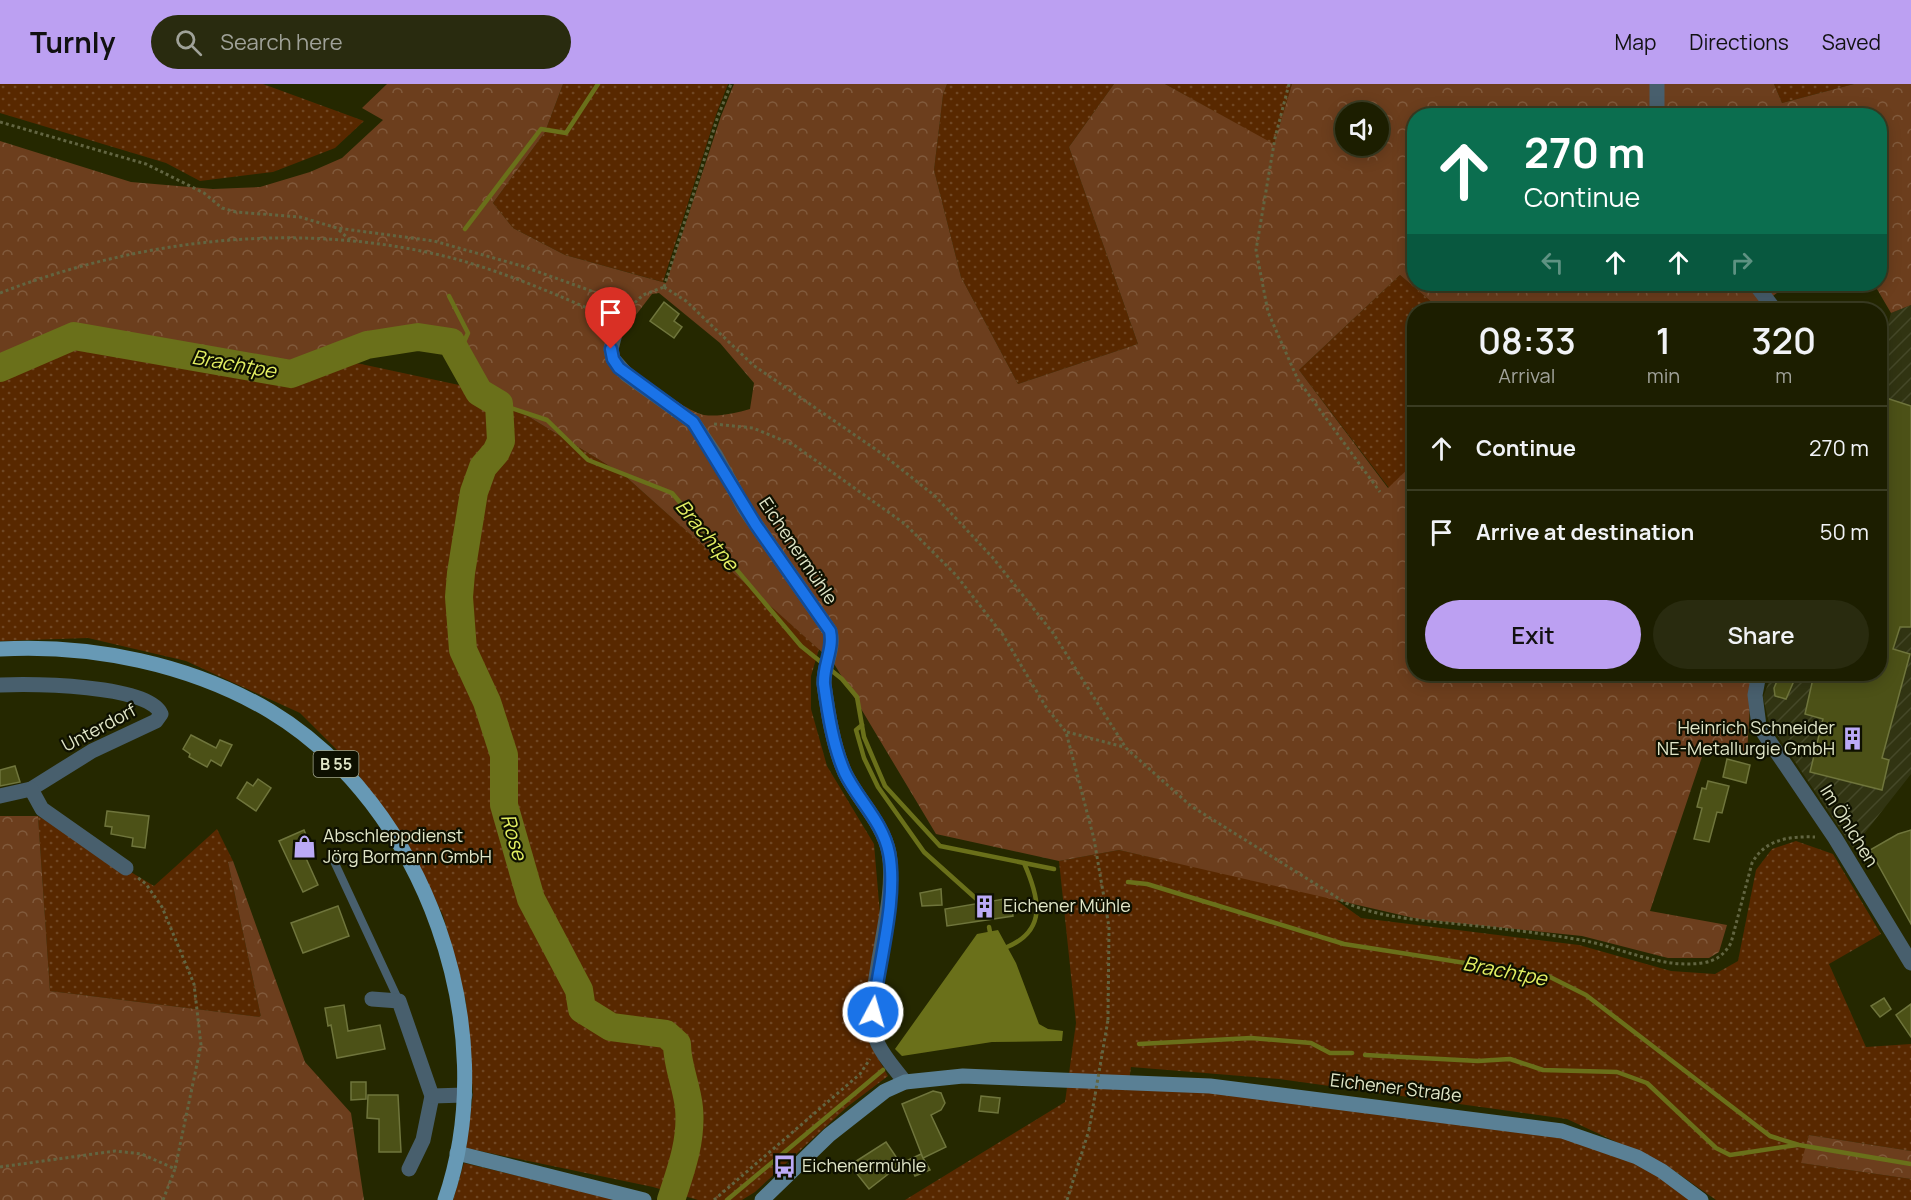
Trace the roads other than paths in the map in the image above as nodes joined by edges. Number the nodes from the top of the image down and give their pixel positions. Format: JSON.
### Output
{"nodes":[{"id":1,"x":1657,"y":84,"type":"edge"},
{"id":2,"x":1657,"y":108,"type":"edge"},
{"id":3,"x":1760,"y":291,"type":"edge"},
{"id":4,"x":1770,"y":303,"type":"edge"},
{"id":5,"x":618,"y":322,"type":"road end"},
{"id":6,"x":0,"y":649,"type":"edge"},
{"id":7,"x":1758,"y":681,"type":"edge"},
{"id":8,"x":0,"y":685,"type":"edge"},
{"id":9,"x":31,"y":789,"type":"junction"},
{"id":10,"x":0,"y":796,"type":"edge"},
{"id":11,"x":332,"y":857,"type":"dead end"},
{"id":12,"x":126,"y":868,"type":"road end"},
{"id":13,"x":1911,"y":963,"type":"edge"},
{"id":14,"x":372,"y":999,"type":"dead end"},
{"id":15,"x":399,"y":1001,"type":"junction"},
{"id":16,"x":905,"y":1082,"type":"junction"},
{"id":17,"x":465,"y":1095,"type":"junction"},
{"id":18,"x":432,"y":1096,"type":"junction"},
{"id":19,"x":457,"y":1153,"type":"junction"},
{"id":20,"x":409,"y":1169,"type":"dead end"},
{"id":21,"x":445,"y":1200,"type":"edge"},
{"id":22,"x":644,"y":1200,"type":"edge"},
{"id":23,"x":762,"y":1200,"type":"edge"},
{"id":24,"x":1701,"y":1200,"type":"edge"}],
"edges":[{"from":1,"to":2,"type":"street"},
{"from":3,"to":4,"type":"street"},
{"from":5,"to":16,"type":"street","name":"Eichenermühle"},
{"from":6,"to":17,"type":"main road","number":"B 55"},
{"from":7,"to":13,"type":"street","name":"Im Öhlchen"},
{"from":8,"to":9,"type":"street","name":"Unterdorf"},
{"from":9,"to":10,"type":"street","name":"Unterdorf"},
{"from":9,"to":12,"type":"street"},
{"from":11,"to":15,"type":"lane"},
{"from":14,"to":15,"type":"street"},
{"from":15,"to":18,"type":"street"},
{"from":16,"to":23,"type":"main road"},
{"from":16,"to":24,"type":"main road","name":"Eichener Straße"},
{"from":17,"to":18,"type":"street"},
{"from":17,"to":19,"type":"main road","number":"B 55"},
{"from":18,"to":20,"type":"street"},
{"from":19,"to":21,"type":"main road","number":"B 55"},
{"from":19,"to":22,"type":"main road"}]}
